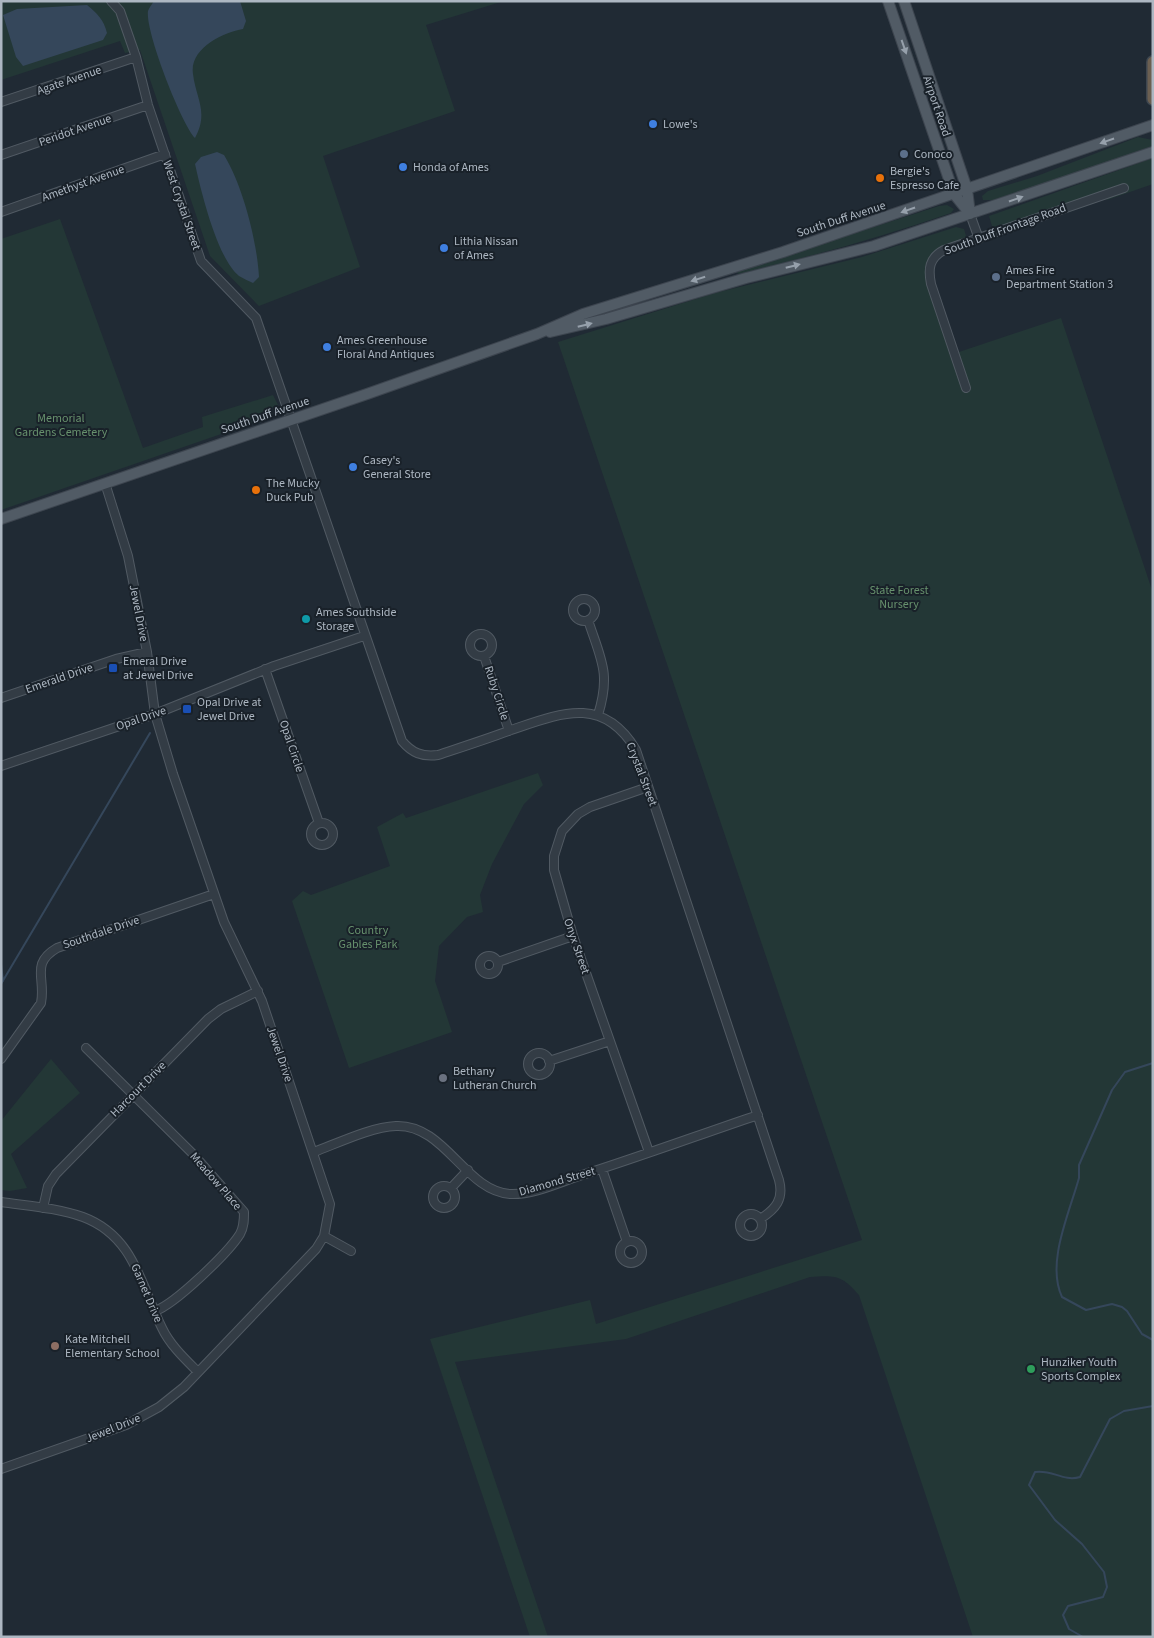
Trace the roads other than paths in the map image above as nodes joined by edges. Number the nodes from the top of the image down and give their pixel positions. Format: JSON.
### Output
{"nodes":[{"id":1,"x":111,"y":1,"type":"edge"},
{"id":2,"x":888,"y":1,"type":"edge"},
{"id":3,"x":904,"y":1,"type":"edge"},
{"id":4,"x":136,"y":57,"type":"junction"},
{"id":5,"x":1153,"y":62,"type":"edge"},
{"id":6,"x":1153,"y":100,"type":"edge"},
{"id":7,"x":1,"y":102,"type":"edge"},
{"id":8,"x":148,"y":105,"type":"junction"},
{"id":9,"x":1153,"y":125,"type":"edge"},
{"id":10,"x":1153,"y":152,"type":"edge"},
{"id":11,"x":1,"y":154,"type":"edge"},
{"id":12,"x":164,"y":154,"type":"junction"},
{"id":13,"x":1124,"y":188,"type":"dead end"},
{"id":14,"x":967,"y":190,"type":"junction"},
{"id":15,"x":954,"y":194,"type":"junction"},
{"id":16,"x":1,"y":212,"type":"edge"},
{"id":17,"x":970,"y":214,"type":"junction"},
{"id":18,"x":978,"y":239,"type":"junction"},
{"id":19,"x":537,"y":334,"type":"junction"},
{"id":20,"x":966,"y":388,"type":"dead end"},
{"id":21,"x":290,"y":419,"type":"junction"},
{"id":22,"x":105,"y":483,"type":"junction"},
{"id":23,"x":1,"y":519,"type":"edge"},
{"id":24,"x":588,"y":620,"type":"dead end"},
{"id":25,"x":364,"y":636,"type":"junction"},
{"id":26,"x":147,"y":652,"type":"junction"},
{"id":27,"x":484,"y":656,"type":"dead end"},
{"id":28,"x":266,"y":669,"type":"junction"},
{"id":29,"x":1,"y":698,"type":"edge"},
{"id":30,"x":155,"y":714,"type":"junction"},
{"id":31,"x":598,"y":715,"type":"junction"},
{"id":32,"x":509,"y":731,"type":"junction"},
{"id":33,"x":1,"y":766,"type":"edge"},
{"id":34,"x":648,"y":787,"type":"junction"},
{"id":35,"x":319,"y":823,"type":"dead end"},
{"id":36,"x":214,"y":894,"type":"junction"},
{"id":37,"x":573,"y":936,"type":"junction"},
{"id":38,"x":498,"y":962,"type":"dead end"},
{"id":39,"x":258,"y":991,"type":"junction"},
{"id":40,"x":610,"y":1040,"type":"junction"},
{"id":41,"x":86,"y":1048,"type":"dead end"},
{"id":42,"x":1,"y":1059,"type":"edge"},
{"id":43,"x":549,"y":1060,"type":"dead end"},
{"id":44,"x":132,"y":1094,"type":"junction"},
{"id":45,"x":758,"y":1115,"type":"junction"},
{"id":46,"x":314,"y":1152,"type":"junction"},
{"id":47,"x":649,"y":1152,"type":"junction"},
{"id":48,"x":602,"y":1169,"type":"junction"},
{"id":49,"x":468,"y":1170,"type":"junction"},
{"id":50,"x":451,"y":1188,"type":"dead end"},
{"id":51,"x":1,"y":1202,"type":"edge"},
{"id":52,"x":44,"y":1208,"type":"junction"},
{"id":53,"x":760,"y":1219,"type":"dead end"},
{"id":54,"x":324,"y":1236,"type":"junction"},
{"id":55,"x":627,"y":1242,"type":"dead end"},
{"id":56,"x":351,"y":1251,"type":"dead end"},
{"id":57,"x":155,"y":1311,"type":"junction"},
{"id":58,"x":198,"y":1372,"type":"junction"},
{"id":59,"x":1,"y":1469,"type":"edge"}],
"edges":[{"from":1,"to":4,"type":"street","name":"West Crystal Street"},
{"from":2,"to":15,"type":"main road","name":"Airport Road","one_way":true},
{"from":3,"to":14,"type":"main road","name":"Airport Road"},
{"from":4,"to":7,"type":"street","name":"Agate Avenue"},
{"from":4,"to":8,"type":"street","name":"West Crystal Street"},
{"from":5,"to":6,"type":"highway"},
{"from":8,"to":11,"type":"street","name":"Peridot Avenue"},
{"from":8,"to":12,"type":"street","name":"West Crystal Street"},
{"from":9,"to":14,"type":"main road","name":"South Duff Avenue","one_way":true},
{"from":17,"to":10,"type":"main road","name":"South Duff Avenue","one_way":true},
{"from":12,"to":16,"type":"street","name":"Amethyst Avenue"},
{"from":12,"to":21,"type":"street","name":"West Crystal Street"},
{"from":13,"to":18,"type":"street","name":"South Duff Frontage Road"},
{"from":14,"to":15,"type":"main road","name":"South Duff Avenue"},
{"from":14,"to":17,"type":"main road","name":"Airport Road"},
{"from":15,"to":17,"type":"main road","name":"Airport Road"},
{"from":15,"to":19,"type":"main road","name":"South Duff Avenue","one_way":true},
{"from":17,"to":18,"type":"street","name":"Airport Road"},
{"from":19,"to":17,"type":"main road","name":"South Duff Avenue","one_way":true},
{"from":18,"to":20,"type":"street","name":"South Duff Frontage Road"},
{"from":19,"to":21,"type":"main road","name":"South Duff Avenue"},
{"from":21,"to":22,"type":"main road","name":"South Duff Avenue"},
{"from":21,"to":25,"type":"street","name":"Crystal Street"},
{"from":22,"to":23,"type":"main road","name":"South Duff Avenue"},
{"from":22,"to":26,"type":"street","name":"Jewel Drive"},
{"from":24,"to":31,"type":"street"},
{"from":25,"to":28,"type":"street","name":"Opal Drive"},
{"from":25,"to":32,"type":"street","name":"Crystal Street"},
{"from":26,"to":29,"type":"street","name":"Emerald Drive"},
{"from":26,"to":30,"type":"street","name":"Jewel Drive"},
{"from":27,"to":32,"type":"street","name":"Ruby Circle"},
{"from":28,"to":30,"type":"street","name":"Opal Drive"},
{"from":28,"to":35,"type":"street","name":"Opal Circle"},
{"from":30,"to":33,"type":"street","name":"Opal Drive"},
{"from":30,"to":36,"type":"street","name":"Jewel Drive"},
{"from":31,"to":32,"type":"street","name":"Crystal Street"},
{"from":31,"to":34,"type":"street","name":"Crystal Street"},
{"from":34,"to":37,"type":"street","name":"Onyx Street"},
{"from":34,"to":45,"type":"street","name":"Crystal Street"},
{"from":36,"to":39,"type":"street","name":"Jewel Drive"},
{"from":36,"to":42,"type":"street","name":"Southdale Drive"},
{"from":37,"to":38,"type":"street"},
{"from":37,"to":40,"type":"street","name":"Onyx Street"},
{"from":39,"to":44,"type":"street","name":"Harcourt Drive"},
{"from":39,"to":46,"type":"street","name":"Jewel Drive"},
{"from":40,"to":43,"type":"street"},
{"from":40,"to":47,"type":"street","name":"Onyx Street"},
{"from":41,"to":44,"type":"street"},
{"from":44,"to":52,"type":"street","name":"Harcourt Drive"},
{"from":44,"to":57,"type":"street","name":"Meadow Place"},
{"from":45,"to":47,"type":"street","name":"Diamond Street"},
{"from":45,"to":53,"type":"street","name":"Crystal Street"},
{"from":46,"to":49,"type":"street","name":"Diamond Street"},
{"from":46,"to":54,"type":"street","name":"Jewel Drive"},
{"from":47,"to":48,"type":"street","name":"Diamond Street"},
{"from":48,"to":49,"type":"street","name":"Diamond Street"},
{"from":48,"to":55,"type":"street"},
{"from":49,"to":50,"type":"street"},
{"from":51,"to":52,"type":"street","name":"Garnet Drive"},
{"from":52,"to":57,"type":"street","name":"Garnet Drive"},
{"from":54,"to":56,"type":"street"},
{"from":54,"to":58,"type":"street","name":"Jewel Drive"},
{"from":57,"to":58,"type":"street","name":"Garnet Drive"},
{"from":58,"to":59,"type":"street","name":"Jewel Drive"}]}
